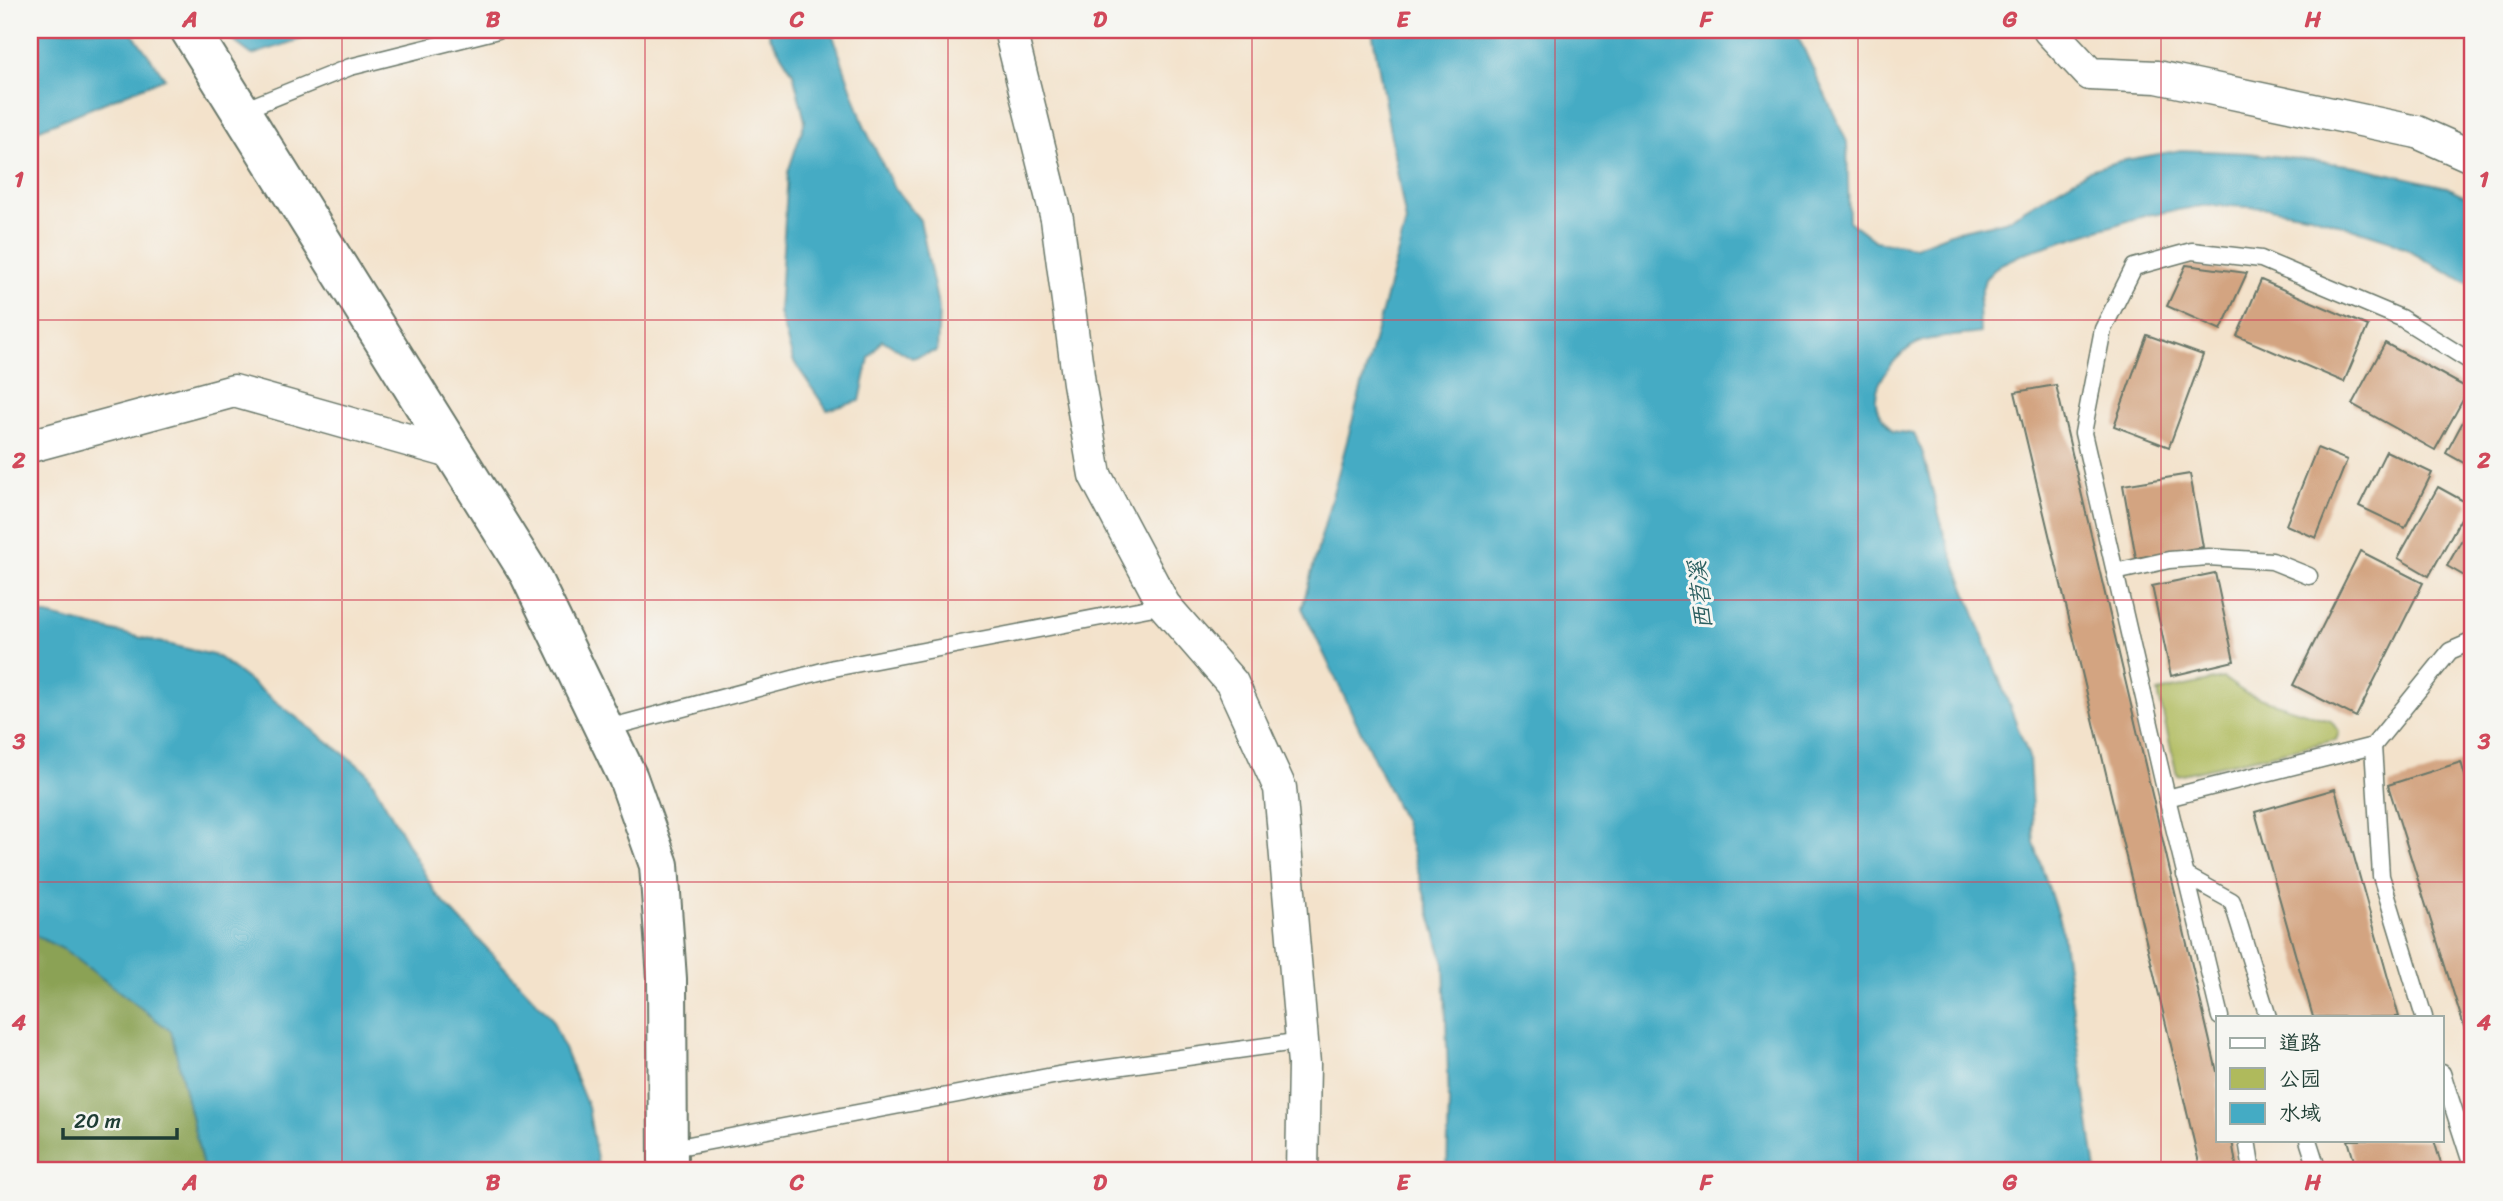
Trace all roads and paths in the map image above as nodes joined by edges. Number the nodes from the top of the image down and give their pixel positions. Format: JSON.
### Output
{"nodes":[{"id":1,"x":190,"y":30,"type":"edge"},
{"id":2,"x":498,"y":30,"type":"edge"},
{"id":3,"x":1010,"y":30,"type":"edge"},
{"id":4,"x":2049,"y":30,"type":"edge"},
{"id":5,"x":240,"y":111,"type":"junction"},
{"id":6,"x":2473,"y":157,"type":"edge"},
{"id":7,"x":2473,"y":363,"type":"edge"},
{"id":8,"x":30,"y":446,"type":"edge"},
{"id":9,"x":454,"y":453,"type":"junction"},
{"id":10,"x":2115,"y":572,"type":"junction"},
{"id":11,"x":2309,"y":576,"type":"dead end"},
{"id":12,"x":1164,"y":605,"type":"junction"},
{"id":13,"x":2473,"y":641,"type":"edge"},
{"id":14,"x":604,"y":729,"type":"junction"},
{"id":15,"x":2373,"y":746,"type":"junction"},
{"id":16,"x":2167,"y":799,"type":"junction"},
{"id":17,"x":2185,"y":875,"type":"junction"},
{"id":18,"x":2220,"y":1016,"type":"edge"},
{"id":19,"x":2268,"y":1016,"type":"edge"},
{"id":20,"x":2424,"y":1016,"type":"edge"},
{"id":21,"x":1302,"y":1041,"type":"junction"},
{"id":22,"x":2444,"y":1079,"type":"edge"},
{"id":23,"x":2247,"y":1142,"type":"edge"},
{"id":24,"x":2309,"y":1142,"type":"edge"},
{"id":25,"x":668,"y":1160,"type":"edge"},
{"id":26,"x":2473,"y":1169,"type":"edge"},
{"id":27,"x":1302,"y":1171,"type":"edge"},
{"id":28,"x":2252,"y":1171,"type":"edge"},
{"id":29,"x":2318,"y":1171,"type":"edge"}],
"edges":[{"from":1,"to":5,"type":"street"},
{"from":2,"to":5,"type":"lane"},
{"from":3,"to":12,"type":"street"},
{"from":4,"to":6,"type":"street"},
{"from":5,"to":9,"type":"street"},
{"from":7,"to":10,"type":"lane"},
{"from":8,"to":9,"type":"street"},
{"from":9,"to":14,"type":"street"},
{"from":10,"to":11,"type":"lane"},
{"from":10,"to":16,"type":"lane"},
{"from":12,"to":14,"type":"lane"},
{"from":12,"to":21,"type":"street"},
{"from":13,"to":15,"type":"lane"},
{"from":14,"to":25,"type":"street"},
{"from":15,"to":16,"type":"lane"},
{"from":15,"to":20,"type":"lane"},
{"from":16,"to":17,"type":"lane"},
{"from":17,"to":18,"type":"lane"},
{"from":17,"to":19,"type":"lane"},
{"from":21,"to":25,"type":"lane"},
{"from":21,"to":27,"type":"street"},
{"from":22,"to":26,"type":"lane"},
{"from":23,"to":28,"type":"lane"},
{"from":24,"to":29,"type":"lane"}]}
